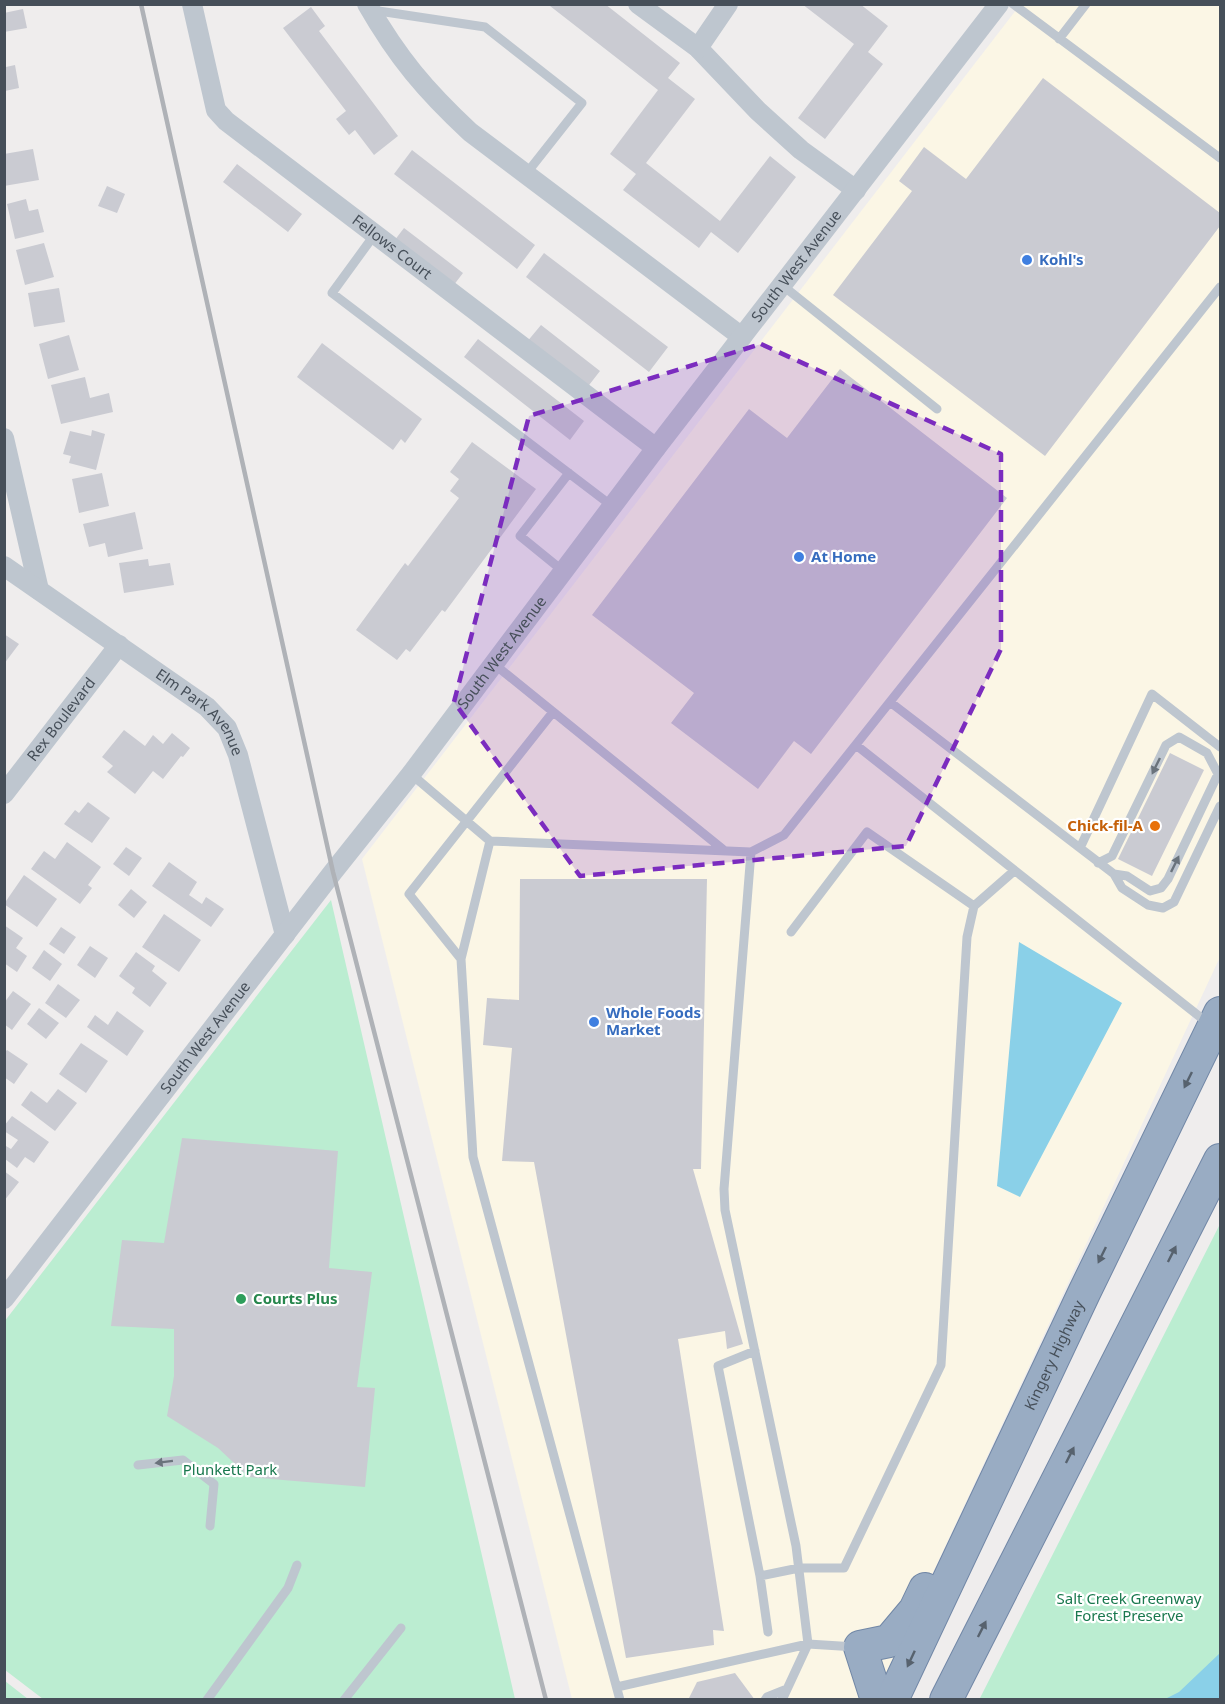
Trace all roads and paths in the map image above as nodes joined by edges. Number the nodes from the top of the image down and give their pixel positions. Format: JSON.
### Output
{"nodes":[{"id":1,"x":192,"y":4,"type":"edge"},
{"id":2,"x":639,"y":4,"type":"edge"},
{"id":3,"x":728,"y":4,"type":"edge"},
{"id":4,"x":999,"y":4,"type":"edge"},
{"id":5,"x":1013,"y":4,"type":"edge"},
{"id":6,"x":1086,"y":4,"type":"edge"},
{"id":7,"x":369,"y":7,"type":"edge"},
{"id":8,"x":1059,"y":39,"type":"junction"},
{"id":9,"x":698,"y":48,"type":"junction"},
{"id":10,"x":1221,"y":158,"type":"edge"},
{"id":11,"x":526,"y":174,"type":"junction"},
{"id":12,"x":856,"y":190,"type":"junction"},
{"id":13,"x":375,"y":234,"type":"junction"},
{"id":14,"x":782,"y":285,"type":"junction"},
{"id":15,"x":1221,"y":287,"type":"edge"},
{"id":16,"x":742,"y":337,"type":"junction"},
{"id":17,"x":937,"y":409,"type":"dead end"},
{"id":18,"x":4,"y":438,"type":"edge"},
{"id":19,"x":656,"y":448,"type":"junction"},
{"id":20,"x":569,"y":473,"type":"junction"},
{"id":21,"x":612,"y":506,"type":"junction"},
{"id":22,"x":4,"y":566,"type":"edge"},
{"id":23,"x":564,"y":571,"type":"junction"},
{"id":24,"x":39,"y":590,"type":"junction"},
{"id":25,"x":119,"y":645,"type":"junction"},
{"id":26,"x":494,"y":664,"type":"junction"},
{"id":27,"x":890,"y":702,"type":"junction"},
{"id":28,"x":553,"y":712,"type":"junction"},
{"id":29,"x":856,"y":745,"type":"junction"},
{"id":30,"x":1221,"y":747,"type":"edge"},
{"id":31,"x":411,"y":774,"type":"junction"},
{"id":32,"x":4,"y":794,"type":"edge"},
{"id":33,"x":1221,"y":806,"type":"edge"},
{"id":34,"x":466,"y":821,"type":"junction"},
{"id":35,"x":490,"y":841,"type":"junction"},
{"id":36,"x":1080,"y":848,"type":"junction"},
{"id":37,"x":725,"y":851,"type":"junction"},
{"id":38,"x":751,"y":852,"type":"junction"},
{"id":39,"x":1098,"y":862,"type":"junction"},
{"id":40,"x":1014,"y":871,"type":"junction"},
{"id":41,"x":1114,"y":874,"type":"junction"},
{"id":42,"x":974,"y":906,"type":"junction"},
{"id":43,"x":791,"y":932,"type":"dead end"},
{"id":44,"x":285,"y":935,"type":"junction"},
{"id":45,"x":461,"y":959,"type":"junction"},
{"id":46,"x":1218,"y":1024,"type":"edge"},
{"id":47,"x":1221,"y":1160,"type":"edge"},
{"id":48,"x":4,"y":1299,"type":"edge"},
{"id":49,"x":755,"y":1351,"type":"junction"},
{"id":50,"x":1029,"y":1408,"type":"junction"},
{"id":51,"x":138,"y":1465,"type":"dead end"},
{"id":52,"x":210,"y":1526,"type":"dead end"},
{"id":53,"x":297,"y":1565,"type":"dead end"},
{"id":54,"x":799,"y":1568,"type":"junction"},
{"id":55,"x":760,"y":1576,"type":"junction"},
{"id":56,"x":401,"y":1628,"type":"dead end"},
{"id":57,"x":768,"y":1632,"type":"dead end"},
{"id":58,"x":808,"y":1644,"type":"junction"},
{"id":59,"x":860,"y":1647,"type":"junction"},
{"id":60,"x":617,"y":1687,"type":"junction"},
{"id":61,"x":787,"y":1689,"type":"junction"},
{"id":62,"x":207,"y":1700,"type":"edge"},
{"id":63,"x":344,"y":1700,"type":"edge"},
{"id":64,"x":620,"y":1700,"type":"edge"},
{"id":65,"x":765,"y":1700,"type":"edge"},
{"id":66,"x":782,"y":1700,"type":"edge"},
{"id":67,"x":877,"y":1700,"type":"edge"},
{"id":68,"x":892,"y":1700,"type":"edge"},
{"id":69,"x":946,"y":1700,"type":"edge"}],
"edges":[{"from":1,"to":13,"type":"street","name":"Fellows Court"},
{"from":2,"to":9,"type":"street"},
{"from":3,"to":9,"type":"street"},
{"from":4,"to":12,"type":"street","name":"South West Avenue"},
{"from":5,"to":8,"type":"lane"},
{"from":6,"to":8,"type":"lane"},
{"from":7,"to":11,"type":"street"},
{"from":7,"to":11,"type":"lane"},
{"from":8,"to":10,"type":"lane"},
{"from":9,"to":12,"type":"street"},
{"from":11,"to":16,"type":"street"},
{"from":12,"to":14,"type":"street","name":"South West Avenue"},
{"from":13,"to":19,"type":"street","name":"Fellows Court"},
{"from":13,"to":20,"type":"lane"},
{"from":14,"to":16,"type":"street","name":"South West Avenue"},
{"from":14,"to":17,"type":"lane"},
{"from":15,"to":27,"type":"lane"},
{"from":16,"to":19,"type":"street","name":"South West Avenue"},
{"from":18,"to":24,"type":"street"},
{"from":19,"to":21,"type":"street","name":"South West Avenue"},
{"from":20,"to":21,"type":"lane"},
{"from":20,"to":23,"type":"lane"},
{"from":21,"to":23,"type":"street","name":"South West Avenue"},
{"from":22,"to":24,"type":"street","name":"Elm Park Avenue"},
{"from":23,"to":26,"type":"street","name":"South West Avenue"},
{"from":24,"to":25,"type":"street","name":"Elm Park Avenue"},
{"from":25,"to":32,"type":"street","name":"Rex Boulevard"},
{"from":25,"to":44,"type":"street","name":"Elm Park Avenue"},
{"from":26,"to":28,"type":"lane"},
{"from":26,"to":31,"type":"street","name":"South West Avenue"},
{"from":27,"to":29,"type":"lane"},
{"from":27,"to":36,"type":"lane"},
{"from":28,"to":34,"type":"lane"},
{"from":28,"to":37,"type":"lane"},
{"from":29,"to":38,"type":"lane"},
{"from":29,"to":40,"type":"lane"},
{"from":30,"to":36,"type":"lane"},
{"from":31,"to":34,"type":"lane"},
{"from":31,"to":44,"type":"street","name":"South West Avenue"},
{"from":33,"to":41,"type":"lane"},
{"from":34,"to":35,"type":"lane"},
{"from":34,"to":45,"type":"lane"},
{"from":35,"to":37,"type":"lane"},
{"from":35,"to":45,"type":"lane"},
{"from":36,"to":39,"type":"lane"},
{"from":37,"to":38,"type":"lane"},
{"from":38,"to":49,"type":"lane"},
{"from":39,"to":41,"type":"lane"},
{"from":41,"to":39,"type":"lane","one_way":true},
{"from":40,"to":42,"type":"lane"},
{"from":40,"to":46,"type":"lane"},
{"from":42,"to":43,"type":"lane"},
{"from":42,"to":54,"type":"lane"},
{"from":44,"to":48,"type":"street","name":"South West Avenue"},
{"from":45,"to":60,"type":"lane"},
{"from":46,"to":50,"type":"highway","name":"Kingery Highway","one_way":true},
{"from":69,"to":47,"type":"highway","one_way":true},
{"from":49,"to":54,"type":"lane"},
{"from":49,"to":55,"type":"lane"},
{"from":50,"to":59,"type":"highway"},
{"from":50,"to":68,"type":"highway","name":"Kingery Highway","one_way":true},
{"from":52,"to":51,"type":"lane","one_way":true},
{"from":53,"to":62,"type":"lane"},
{"from":54,"to":55,"type":"lane"},
{"from":54,"to":58,"type":"lane"},
{"from":55,"to":57,"type":"lane"},
{"from":56,"to":63,"type":"lane"},
{"from":58,"to":59,"type":"lane"},
{"from":58,"to":60,"type":"lane"},
{"from":58,"to":61,"type":"lane"},
{"from":59,"to":67,"type":"highway"},
{"from":60,"to":64,"type":"lane"},
{"from":61,"to":65,"type":"lane"},
{"from":61,"to":66,"type":"lane"}]}
